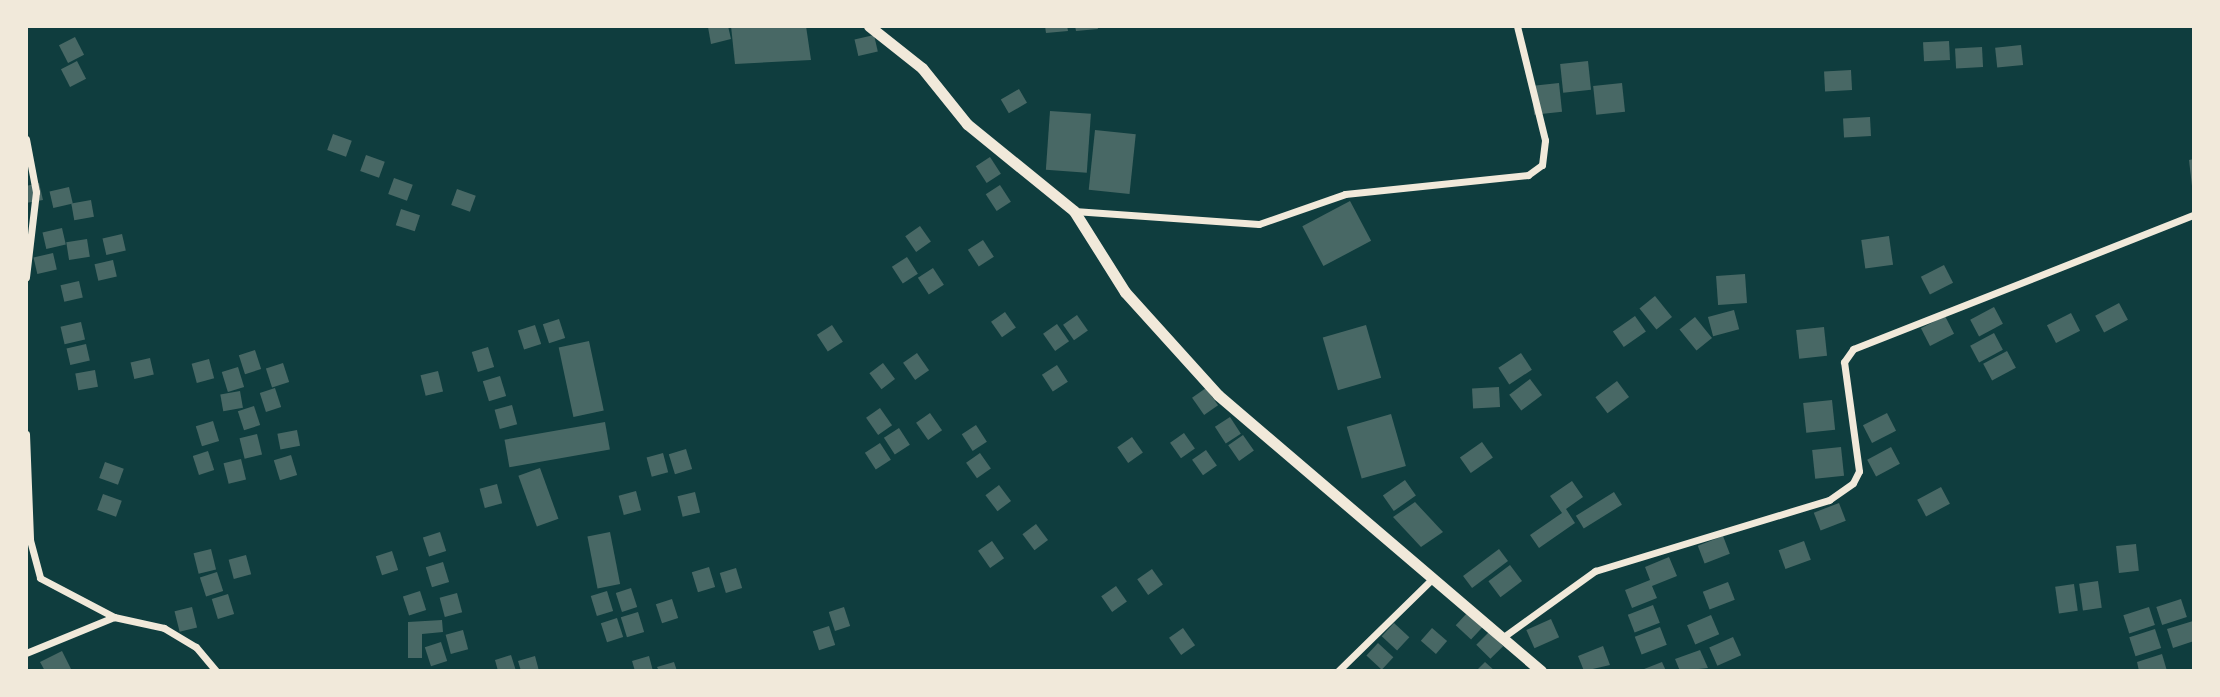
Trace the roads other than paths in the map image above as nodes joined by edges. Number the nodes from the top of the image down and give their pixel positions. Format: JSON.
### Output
{"nodes":[{"id":1,"x":869,"y":26,"type":"edge"},
{"id":2,"x":1517,"y":26,"type":"edge"},
{"id":3,"x":26,"y":139,"type":"edge"},
{"id":4,"x":1074,"y":211,"type":"junction"},
{"id":5,"x":2194,"y":215,"type":"edge"},
{"id":6,"x":26,"y":277,"type":"edge"},
{"id":7,"x":26,"y":434,"type":"edge"},
{"id":8,"x":1433,"y":578,"type":"junction"},
{"id":9,"x":114,"y":617,"type":"junction"},
{"id":10,"x":1502,"y":638,"type":"junction"},
{"id":11,"x":26,"y":653,"type":"edge"},
{"id":12,"x":216,"y":671,"type":"edge"},
{"id":13,"x":1338,"y":671,"type":"edge"},
{"id":14,"x":1541,"y":671,"type":"edge"}],
"edges":[{"from":1,"to":4,"type":"main road"},
{"from":2,"to":4,"type":"street"},
{"from":3,"to":6,"type":"street"},
{"from":4,"to":8,"type":"main road"},
{"from":5,"to":10,"type":"street"},
{"from":7,"to":9,"type":"street"},
{"from":8,"to":10,"type":"main road"},
{"from":8,"to":13,"type":"street"},
{"from":9,"to":11,"type":"street"},
{"from":9,"to":12,"type":"street"},
{"from":10,"to":14,"type":"main road"}]}
